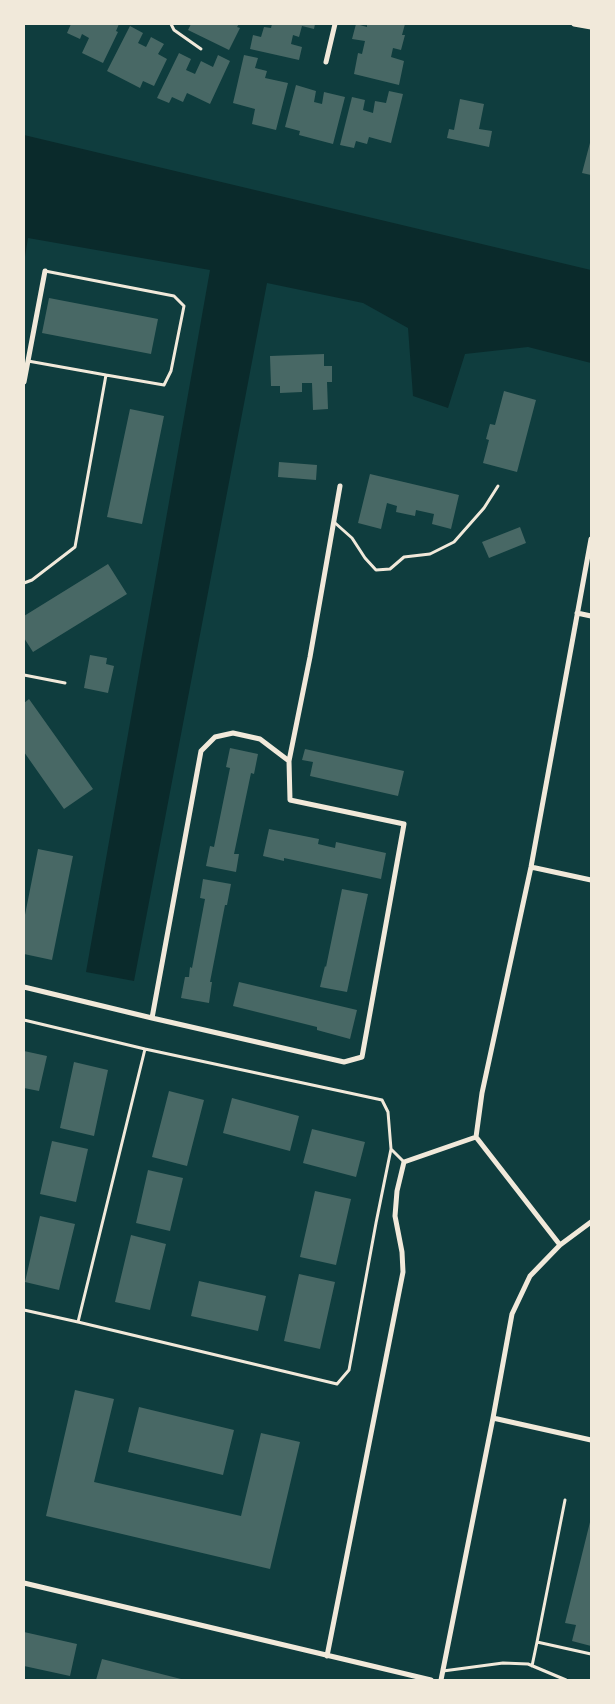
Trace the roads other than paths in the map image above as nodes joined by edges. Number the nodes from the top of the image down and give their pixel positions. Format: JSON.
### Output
{"nodes":[{"id":1,"x":171,"y":24,"type":"edge"},
{"id":2,"x":335,"y":24,"type":"edge"},
{"id":3,"x":574,"y":24,"type":"edge"},
{"id":4,"x":591,"y":27,"type":"edge"},
{"id":5,"x":201,"y":49,"type":"dead end"},
{"id":6,"x":326,"y":62,"type":"dead end"},
{"id":7,"x":45,"y":271,"type":"joint"},
{"id":8,"x":28,"y":361,"type":"junction"},
{"id":9,"x":106,"y":375,"type":"junction"},
{"id":10,"x":24,"y":382,"type":"edge"},
{"id":11,"x":340,"y":486,"type":"dead end"},
{"id":12,"x":498,"y":486,"type":"dead end"},
{"id":13,"x":334,"y":522,"type":"junction"},
{"id":14,"x":591,"y":539,"type":"edge"},
{"id":15,"x":24,"y":583,"type":"edge"},
{"id":16,"x":577,"y":613,"type":"junction"},
{"id":17,"x":591,"y":616,"type":"edge"},
{"id":18,"x":24,"y":675,"type":"edge"},
{"id":19,"x":65,"y":683,"type":"dead end"},
{"id":20,"x":289,"y":761,"type":"junction"},
{"id":21,"x":531,"y":867,"type":"junction"},
{"id":22,"x":591,"y":880,"type":"edge"},
{"id":23,"x":24,"y":987,"type":"edge"},
{"id":24,"x":152,"y":1018,"type":"junction"},
{"id":25,"x":24,"y":1020,"type":"edge"},
{"id":26,"x":145,"y":1049,"type":"junction"},
{"id":27,"x":476,"y":1137,"type":"junction"},
{"id":28,"x":391,"y":1150,"type":"junction"},
{"id":29,"x":404,"y":1162,"type":"junction"},
{"id":30,"x":591,"y":1222,"type":"edge"},
{"id":31,"x":560,"y":1245,"type":"junction"},
{"id":32,"x":24,"y":1310,"type":"edge"},
{"id":33,"x":78,"y":1322,"type":"junction"},
{"id":34,"x":493,"y":1418,"type":"junction"},
{"id":35,"x":591,"y":1440,"type":"edge"},
{"id":36,"x":565,"y":1500,"type":"dead end"},
{"id":37,"x":24,"y":1584,"type":"edge"},
{"id":38,"x":537,"y":1642,"type":"junction"},
{"id":39,"x":591,"y":1654,"type":"edge"},
{"id":40,"x":327,"y":1656,"type":"junction"},
{"id":41,"x":532,"y":1666,"type":"junction"},
{"id":42,"x":443,"y":1671,"type":"junction"},
{"id":43,"x":408,"y":1678,"type":"edge"},
{"id":44,"x":430,"y":1680,"type":"edge"},
{"id":45,"x":441,"y":1680,"type":"edge"},
{"id":46,"x":566,"y":1680,"type":"edge"}],
"edges":[{"from":1,"to":5,"type":"lane"},
{"from":2,"to":6,"type":"street"},
{"from":3,"to":4,"type":"street"},
{"from":7,"to":8,"type":"street"},
{"from":7,"to":9,"type":"lane"},
{"from":8,"to":9,"type":"lane"},
{"from":8,"to":10,"type":"street"},
{"from":9,"to":15,"type":"lane"},
{"from":11,"to":13,"type":"street"},
{"from":12,"to":13,"type":"lane"},
{"from":13,"to":20,"type":"street"},
{"from":14,"to":16,"type":"street"},
{"from":16,"to":17,"type":"street"},
{"from":16,"to":21,"type":"street"},
{"from":18,"to":19,"type":"lane"},
{"from":20,"to":24,"type":"street"},
{"from":20,"to":24,"type":"street"},
{"from":21,"to":22,"type":"street"},
{"from":21,"to":27,"type":"street"},
{"from":23,"to":24,"type":"street"},
{"from":25,"to":26,"type":"lane"},
{"from":26,"to":28,"type":"lane"},
{"from":26,"to":33,"type":"lane"},
{"from":27,"to":29,"type":"street"},
{"from":27,"to":31,"type":"street"},
{"from":28,"to":29,"type":"lane"},
{"from":28,"to":33,"type":"lane"},
{"from":29,"to":40,"type":"street"},
{"from":30,"to":31,"type":"street"},
{"from":31,"to":34,"type":"street"},
{"from":32,"to":33,"type":"lane"},
{"from":34,"to":35,"type":"street"},
{"from":34,"to":42,"type":"street"},
{"from":36,"to":38,"type":"lane"},
{"from":37,"to":40,"type":"street"},
{"from":38,"to":39,"type":"lane"},
{"from":38,"to":41,"type":"lane"},
{"from":40,"to":43,"type":"street"},
{"from":41,"to":42,"type":"lane"},
{"from":41,"to":46,"type":"lane"},
{"from":42,"to":45,"type":"street"},
{"from":43,"to":44,"type":"street"}]}
